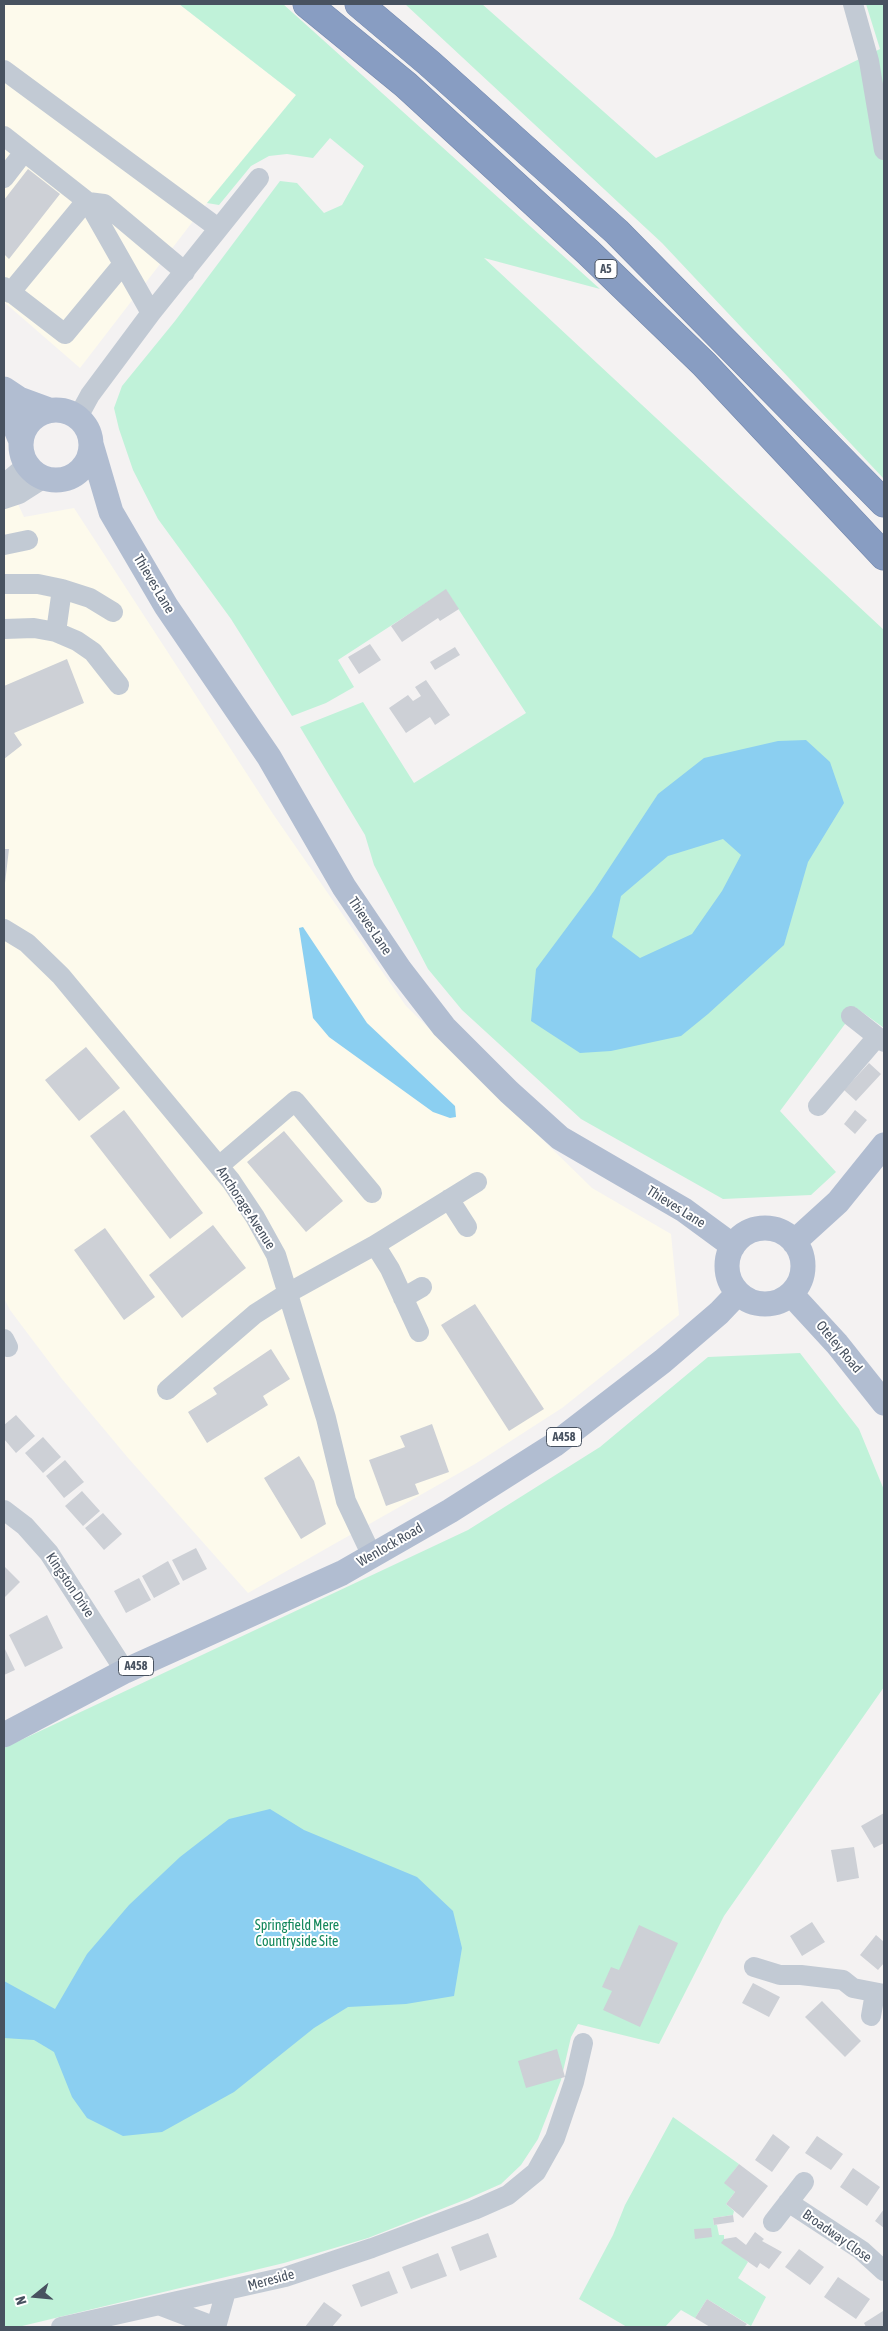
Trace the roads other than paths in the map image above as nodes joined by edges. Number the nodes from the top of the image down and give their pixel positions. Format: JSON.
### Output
{"nodes":[{"id":1,"x":307,"y":4,"type":"edge"},
{"id":2,"x":359,"y":4,"type":"edge"},
{"id":3,"x":853,"y":4,"type":"edge"},
{"id":4,"x":4,"y":70,"type":"edge"},
{"id":5,"x":4,"y":136,"type":"edge"},
{"id":6,"x":884,"y":150,"type":"edge"},
{"id":7,"x":24,"y":152,"type":"junction"},
{"id":8,"x":4,"y":178,"type":"edge"},
{"id":9,"x":259,"y":178,"type":"dead end"},
{"id":10,"x":87,"y":201,"type":"junction"},
{"id":11,"x":218,"y":228,"type":"junction"},
{"id":12,"x":123,"y":264,"type":"junction"},
{"id":13,"x":185,"y":272,"type":"junction"},
{"id":14,"x":7,"y":290,"type":"edge"},
{"id":15,"x":151,"y":313,"type":"junction"},
{"id":16,"x":4,"y":389,"type":"edge"},
{"id":17,"x":4,"y":402,"type":"edge"},
{"id":18,"x":49,"y":410,"type":"junction"},
{"id":19,"x":78,"y":417,"type":"junction"},
{"id":20,"x":21,"y":440,"type":"junction"},
{"id":21,"x":91,"y":444,"type":"junction"},
{"id":22,"x":35,"y":472,"type":"junction"},
{"id":23,"x":70,"y":478,"type":"junction"},
{"id":24,"x":4,"y":487,"type":"edge"},
{"id":25,"x":4,"y":499,"type":"edge"},
{"id":26,"x":884,"y":503,"type":"edge"},
{"id":27,"x":111,"y":512,"type":"junction"},
{"id":28,"x":28,"y":540,"type":"dead end"},
{"id":29,"x":4,"y":544,"type":"edge"},
{"id":30,"x":884,"y":556,"type":"edge"},
{"id":31,"x":4,"y":584,"type":"edge"},
{"id":32,"x":62,"y":589,"type":"junction"},
{"id":33,"x":113,"y":612,"type":"dead end"},
{"id":34,"x":4,"y":629,"type":"edge"},
{"id":35,"x":56,"y":632,"type":"junction"},
{"id":36,"x":118,"y":685,"type":"dead end"},
{"id":37,"x":4,"y":929,"type":"edge"},
{"id":38,"x":851,"y":1016,"type":"dead end"},
{"id":39,"x":881,"y":1040,"type":"edge"},
{"id":40,"x":818,"y":1106,"type":"dead end"},
{"id":41,"x":884,"y":1145,"type":"edge"},
{"id":42,"x":219,"y":1166,"type":"junction"},
{"id":43,"x":477,"y":1182,"type":"dead end"},
{"id":44,"x":372,"y":1193,"type":"dead end"},
{"id":45,"x":449,"y":1199,"type":"junction"},
{"id":46,"x":467,"y":1227,"type":"dead end"},
{"id":47,"x":794,"y":1242,"type":"junction"},
{"id":48,"x":375,"y":1246,"type":"junction"},
{"id":49,"x":733,"y":1246,"type":"junction"},
{"id":50,"x":422,"y":1286,"type":"dead end"},
{"id":51,"x":288,"y":1293,"type":"junction"},
{"id":52,"x":738,"y":1293,"type":"junction"},
{"id":53,"x":791,"y":1294,"type":"junction"},
{"id":54,"x":403,"y":1298,"type":"junction"},
{"id":55,"x":419,"y":1332,"type":"dead end"},
{"id":56,"x":167,"y":1390,"type":"dead end"},
{"id":57,"x":884,"y":1403,"type":"edge"},
{"id":58,"x":4,"y":1510,"type":"edge"},
{"id":59,"x":372,"y":1556,"type":"junction"},
{"id":60,"x":125,"y":1671,"type":"junction"},
{"id":61,"x":4,"y":1735,"type":"edge"},
{"id":62,"x":754,"y":1967,"type":"dead end"},
{"id":63,"x":879,"y":1993,"type":"edge"},
{"id":64,"x":871,"y":2016,"type":"dead end"},
{"id":65,"x":583,"y":2044,"type":"dead end"},
{"id":66,"x":804,"y":2182,"type":"dead end"},
{"id":67,"x":788,"y":2202,"type":"junction"},
{"id":68,"x":773,"y":2222,"type":"dead end"},
{"id":69,"x":884,"y":2271,"type":"edge"},
{"id":70,"x":226,"y":2291,"type":"junction"},
{"id":71,"x":161,"y":2306,"type":"junction"},
{"id":72,"x":61,"y":2327,"type":"edge"},
{"id":73,"x":216,"y":2327,"type":"edge"}],
"edges":[{"from":1,"to":30,"type":"highway","number":"A5"},
{"from":2,"to":26,"type":"highway","number":"A5"},
{"from":3,"to":6,"type":"street"},
{"from":4,"to":11,"type":"street"},
{"from":5,"to":7,"type":"street"},
{"from":7,"to":8,"type":"street"},
{"from":7,"to":10,"type":"street"},
{"from":9,"to":11,"type":"street"},
{"from":10,"to":12,"type":"street"},
{"from":10,"to":13,"type":"street"},
{"from":10,"to":14,"type":"street"},
{"from":11,"to":13,"type":"street"},
{"from":12,"to":14,"type":"street"},
{"from":12,"to":15,"type":"street"},
{"from":13,"to":15,"type":"street"},
{"from":15,"to":19,"type":"street"},
{"from":16,"to":18,"type":"main road"},
{"from":17,"to":20,"type":"main road"},
{"from":18,"to":19,"type":"main road"},
{"from":18,"to":20,"type":"main road"},
{"from":19,"to":21,"type":"main road"},
{"from":20,"to":22,"type":"main road"},
{"from":21,"to":23,"type":"main road"},
{"from":21,"to":27,"type":"main road"},
{"from":22,"to":23,"type":"main road"},
{"from":22,"to":24,"type":"street"},
{"from":22,"to":25,"type":"street"},
{"from":23,"to":27,"type":"main road"},
{"from":27,"to":49,"type":"main road","name":"Thieves Lane"},
{"from":28,"to":29,"type":"street"},
{"from":31,"to":32,"type":"street"},
{"from":32,"to":33,"type":"street"},
{"from":32,"to":35,"type":"street"},
{"from":34,"to":35,"type":"street"},
{"from":35,"to":36,"type":"street"},
{"from":37,"to":42,"type":"street","name":"Anchorage Avenue"},
{"from":38,"to":39,"type":"street"},
{"from":39,"to":40,"type":"street"},
{"from":41,"to":47,"type":"main road"},
{"from":42,"to":44,"type":"street"},
{"from":42,"to":51,"type":"street","name":"Anchorage Avenue"},
{"from":43,"to":45,"type":"street"},
{"from":45,"to":46,"type":"street"},
{"from":45,"to":48,"type":"street"},
{"from":47,"to":49,"type":"main road"},
{"from":47,"to":53,"type":"main road"},
{"from":48,"to":51,"type":"street"},
{"from":48,"to":54,"type":"street"},
{"from":49,"to":52,"type":"main road"},
{"from":50,"to":54,"type":"street"},
{"from":51,"to":56,"type":"street"},
{"from":51,"to":59,"type":"street","name":"Anchorage Avenue"},
{"from":52,"to":53,"type":"main road"},
{"from":52,"to":59,"type":"main road","name":"Wenlock Road","number":"A458"},
{"from":53,"to":57,"type":"main road","name":"Oteley Road"},
{"from":54,"to":55,"type":"street"},
{"from":58,"to":60,"type":"street","name":"Kingston Drive"},
{"from":59,"to":60,"type":"main road","name":"Wenlock Road","number":"A458"},
{"from":60,"to":61,"type":"main road","name":"Wenlock Road","number":"A458"},
{"from":62,"to":63,"type":"street"},
{"from":63,"to":64,"type":"street"},
{"from":65,"to":70,"type":"street","name":"Mereside"},
{"from":66,"to":67,"type":"street","name":"Broadway Close"},
{"from":67,"to":68,"type":"street","name":"Broadway Close"},
{"from":67,"to":69,"type":"street","name":"Broadway Close"},
{"from":70,"to":71,"type":"street","name":"Mereside"},
{"from":70,"to":73,"type":"street"},
{"from":71,"to":72,"type":"street","name":"Mereside"},
{"from":71,"to":73,"type":"street"}]}
